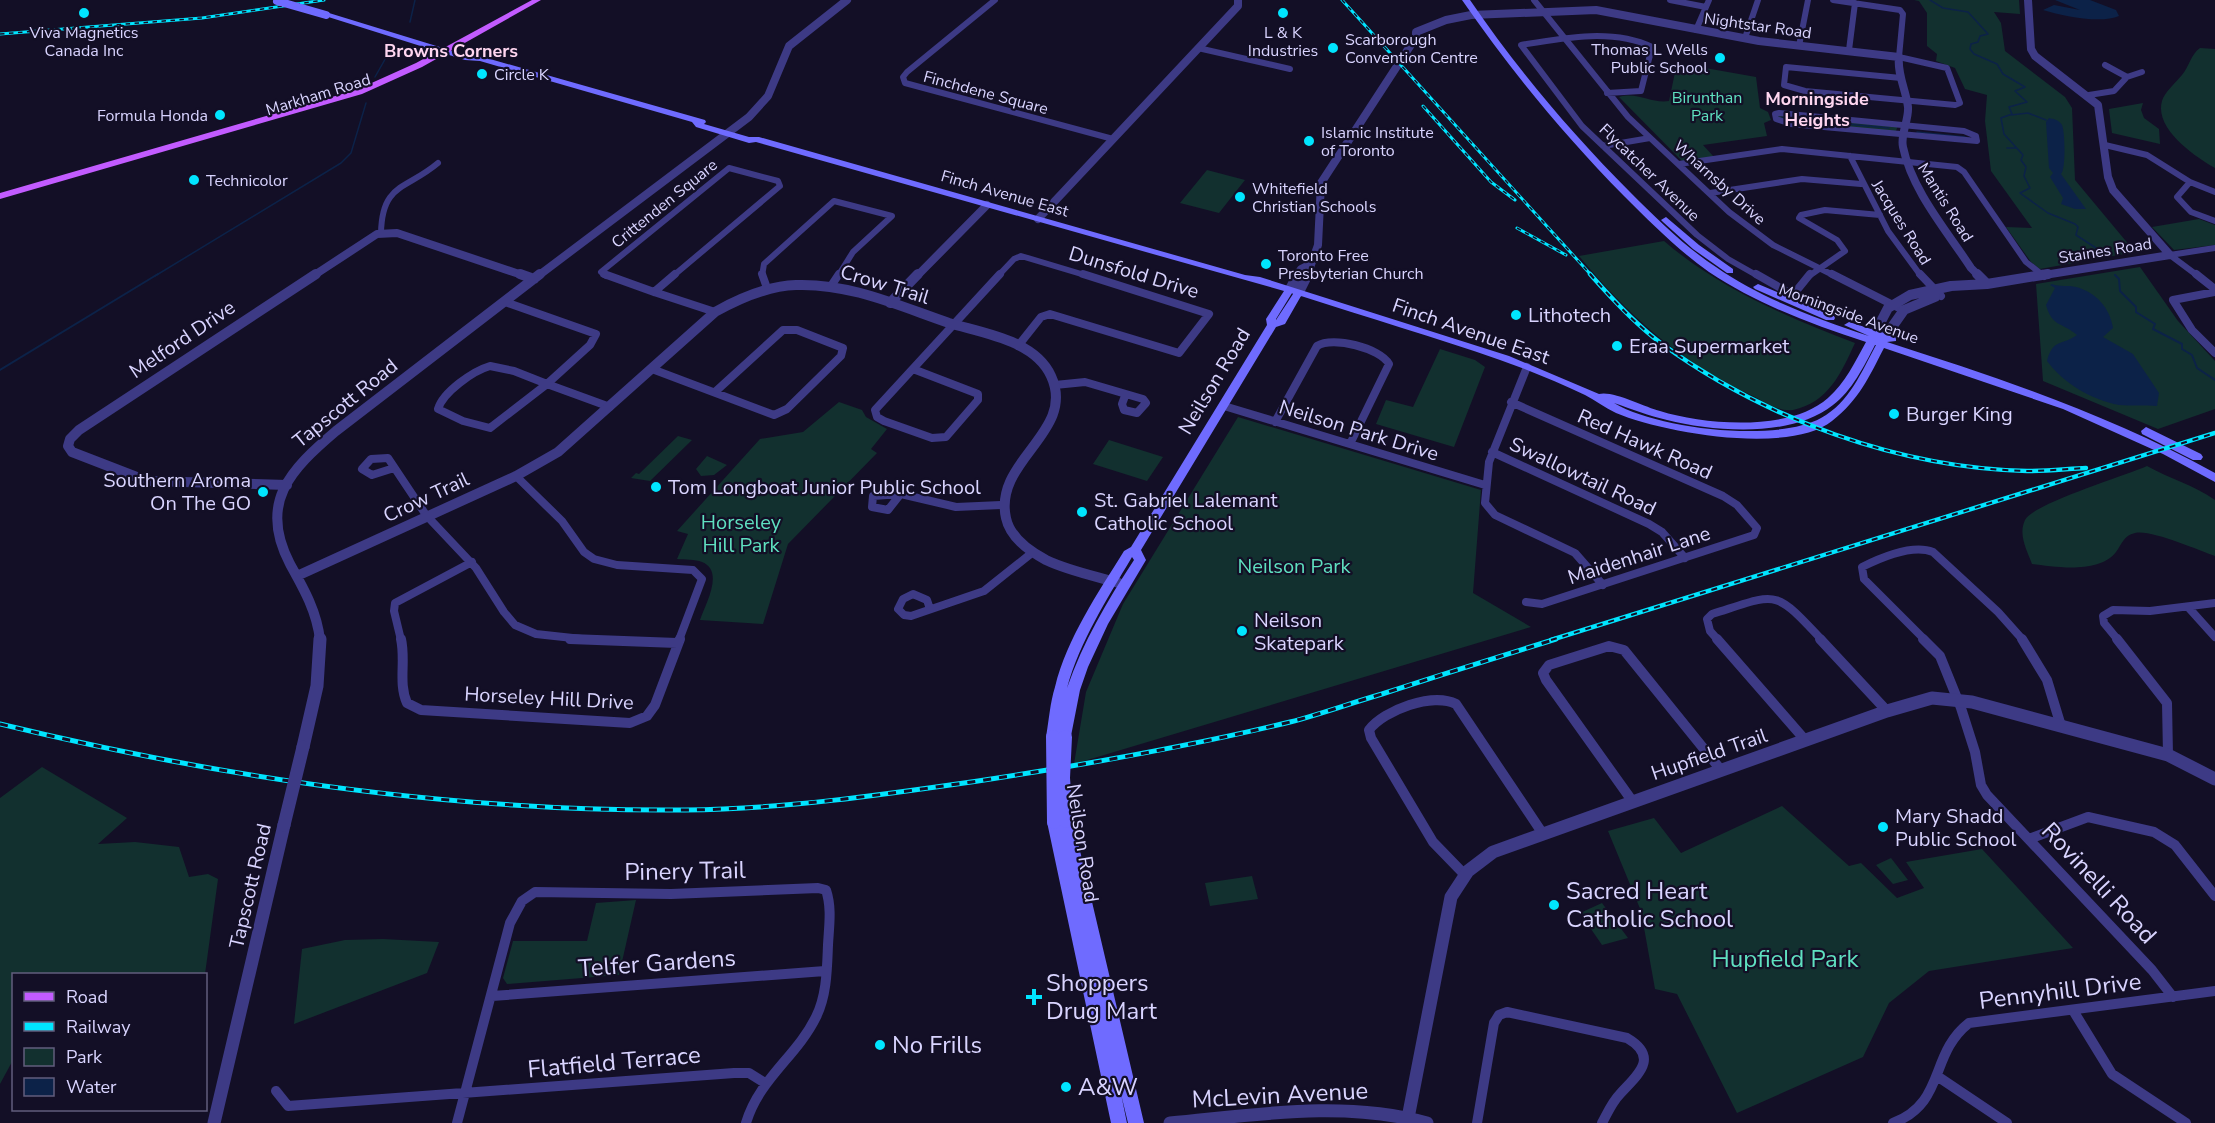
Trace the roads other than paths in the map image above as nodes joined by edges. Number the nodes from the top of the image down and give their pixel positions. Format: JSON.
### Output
{"nodes":[{"id":1,"x":288,"y":0,"type":"edge"},
{"id":2,"x":537,"y":0,"type":"edge"},
{"id":3,"x":547,"y":0,"type":"edge"},
{"id":4,"x":847,"y":0,"type":"edge"},
{"id":5,"x":995,"y":0,"type":"edge"},
{"id":6,"x":1238,"y":0,"type":"edge"},
{"id":7,"x":1466,"y":0,"type":"edge"},
{"id":8,"x":1476,"y":0,"type":"edge"},
{"id":9,"x":1534,"y":0,"type":"edge"},
{"id":10,"x":1670,"y":0,"type":"edge"},
{"id":11,"x":1709,"y":0,"type":"edge"},
{"id":12,"x":1758,"y":0,"type":"edge"},
{"id":13,"x":1808,"y":0,"type":"edge"},
{"id":14,"x":1833,"y":0,"type":"edge"},
{"id":15,"x":2028,"y":0,"type":"edge"},
{"id":16,"x":275,"y":1,"type":"edge"},
{"id":17,"x":1856,"y":3,"type":"junction"},
{"id":18,"x":1706,"y":7,"type":"junction"},
{"id":19,"x":1543,"y":12,"type":"junction"},
{"id":20,"x":328,"y":14,"type":"junction"},
{"id":21,"x":1482,"y":17,"type":"junction"},
{"id":22,"x":1696,"y":30,"type":"junction"},
{"id":23,"x":1744,"y":38,"type":"junction"},
{"id":24,"x":1566,"y":41,"type":"junction"},
{"id":25,"x":1799,"y":46,"type":"junction"},
{"id":26,"x":1198,"y":48,"type":"junction"},
{"id":27,"x":1849,"y":50,"type":"junction"},
{"id":28,"x":451,"y":51,"type":"junction"},
{"id":29,"x":1899,"y":57,"type":"junction"},
{"id":30,"x":2105,"y":65,"type":"dead end"},
{"id":31,"x":1290,"y":69,"type":"dead end"},
{"id":32,"x":2142,"y":72,"type":"dead end"},
{"id":33,"x":2127,"y":77,"type":"junction"},
{"id":34,"x":1901,"y":78,"type":"junction"},
{"id":35,"x":1607,"y":93,"type":"junction"},
{"id":36,"x":2089,"y":95,"type":"junction"},
{"id":37,"x":1907,"y":101,"type":"junction"},
{"id":38,"x":1907,"y":125,"type":"junction"},
{"id":39,"x":726,"y":131,"type":"junction"},
{"id":40,"x":1904,"y":136,"type":"junction"},
{"id":41,"x":1650,"y":138,"type":"junction"},
{"id":42,"x":1113,"y":139,"type":"junction"},
{"id":43,"x":2105,"y":145,"type":"junction"},
{"id":44,"x":1603,"y":146,"type":"junction"},
{"id":45,"x":1850,"y":156,"type":"junction"},
{"id":46,"x":115,"y":161,"type":"junction"},
{"id":47,"x":1905,"y":161,"type":"junction"},
{"id":48,"x":438,"y":163,"type":"dead end"},
{"id":49,"x":1679,"y":164,"type":"junction"},
{"id":50,"x":2190,"y":183,"type":"junction"},
{"id":51,"x":1861,"y":184,"type":"junction"},
{"id":52,"x":0,"y":191,"type":"edge"},
{"id":53,"x":2215,"y":192,"type":"edge"},
{"id":54,"x":1710,"y":193,"type":"junction"},
{"id":55,"x":0,"y":196,"type":"edge"},
{"id":56,"x":987,"y":205,"type":"junction"},
{"id":57,"x":1880,"y":215,"type":"junction"},
{"id":58,"x":1038,"y":219,"type":"junction"},
{"id":59,"x":2215,"y":221,"type":"edge"},
{"id":60,"x":381,"y":233,"type":"junction"},
{"id":61,"x":2215,"y":248,"type":"edge"},
{"id":62,"x":2170,"y":255,"type":"junction"},
{"id":63,"x":1818,"y":268,"type":"junction"},
{"id":64,"x":2044,"y":276,"type":"junction"},
{"id":65,"x":534,"y":279,"type":"junction"},
{"id":66,"x":1987,"y":284,"type":"junction"},
{"id":67,"x":831,"y":286,"type":"junction"},
{"id":68,"x":767,"y":288,"type":"junction"},
{"id":69,"x":2215,"y":290,"type":"edge"},
{"id":70,"x":654,"y":292,"type":"junction"},
{"id":71,"x":1293,"y":293,"type":"junction"},
{"id":72,"x":1938,"y":293,"type":"junction"},
{"id":73,"x":505,"y":302,"type":"junction"},
{"id":74,"x":890,"y":303,"type":"junction"},
{"id":75,"x":1892,"y":305,"type":"junction"},
{"id":76,"x":1902,"y":310,"type":"junction"},
{"id":77,"x":715,"y":312,"type":"junction"},
{"id":78,"x":954,"y":324,"type":"junction"},
{"id":79,"x":1878,"y":339,"type":"junction"},
{"id":80,"x":1018,"y":346,"type":"junction"},
{"id":81,"x":2215,"y":353,"type":"edge"},
{"id":82,"x":1527,"y":367,"type":"junction"},
{"id":83,"x":652,"y":369,"type":"junction"},
{"id":84,"x":913,"y":369,"type":"junction"},
{"id":85,"x":546,"y":384,"type":"junction"},
{"id":86,"x":1055,"y":385,"type":"junction"},
{"id":87,"x":715,"y":392,"type":"junction"},
{"id":88,"x":1125,"y":396,"type":"dead end"},
{"id":89,"x":1510,"y":402,"type":"junction"},
{"id":90,"x":1224,"y":406,"type":"junction"},
{"id":91,"x":610,"y":407,"type":"junction"},
{"id":92,"x":1275,"y":422,"type":"junction"},
{"id":93,"x":1350,"y":444,"type":"junction"},
{"id":94,"x":1492,"y":452,"type":"junction"},
{"id":95,"x":394,"y":468,"type":"dead end"},
{"id":96,"x":2215,"y":469,"type":"edge"},
{"id":97,"x":516,"y":476,"type":"junction"},
{"id":98,"x":2215,"y":478,"type":"edge"},
{"id":99,"x":287,"y":484,"type":"junction"},
{"id":100,"x":1485,"y":484,"type":"junction"},
{"id":101,"x":899,"y":496,"type":"dead end"},
{"id":102,"x":1001,"y":505,"type":"junction"},
{"id":103,"x":428,"y":516,"type":"junction"},
{"id":104,"x":1757,"y":528,"type":"joint"},
{"id":105,"x":1032,"y":552,"type":"junction"},
{"id":106,"x":1685,"y":558,"type":"junction"},
{"id":107,"x":472,"y":562,"type":"junction"},
{"id":108,"x":297,"y":576,"type":"junction"},
{"id":109,"x":1118,"y":583,"type":"junction"},
{"id":110,"x":1603,"y":585,"type":"junction"},
{"id":111,"x":1526,"y":602,"type":"dead end"},
{"id":112,"x":2215,"y":603,"type":"edge"},
{"id":113,"x":2188,"y":607,"type":"junction"},
{"id":114,"x":930,"y":609,"type":"dead end"},
{"id":115,"x":2215,"y":637,"type":"edge"},
{"id":116,"x":677,"y":643,"type":"junction"},
{"id":117,"x":1957,"y":699,"type":"junction"},
{"id":118,"x":1887,"y":711,"type":"junction"},
{"id":119,"x":2061,"y":726,"type":"junction"},
{"id":120,"x":1806,"y":741,"type":"junction"},
{"id":121,"x":2168,"y":755,"type":"junction"},
{"id":122,"x":1721,"y":770,"type":"junction"},
{"id":123,"x":2215,"y":778,"type":"edge"},
{"id":124,"x":1633,"y":802,"type":"junction"},
{"id":125,"x":1060,"y":822,"type":"junction"},
{"id":126,"x":1543,"y":834,"type":"junction"},
{"id":127,"x":2030,"y":839,"type":"junction"},
{"id":128,"x":1464,"y":874,"type":"junction"},
{"id":129,"x":2215,"y":896,"type":"edge"},
{"id":130,"x":825,"y":971,"type":"junction"},
{"id":131,"x":2215,"y":992,"type":"edge"},
{"id":132,"x":492,"y":996,"type":"junction"},
{"id":133,"x":2173,"y":997,"type":"junction"},
{"id":134,"x":2074,"y":1012,"type":"junction"},
{"id":135,"x":1936,"y":1076,"type":"junction"},
{"id":136,"x":765,"y":1083,"type":"junction"},
{"id":137,"x":276,"y":1091,"type":"dead end"},
{"id":138,"x":465,"y":1094,"type":"junction"},
{"id":139,"x":1408,"y":1118,"type":"junction"},
{"id":140,"x":214,"y":1123,"type":"edge"},
{"id":141,"x":457,"y":1123,"type":"edge"},
{"id":142,"x":746,"y":1123,"type":"edge"},
{"id":143,"x":1119,"y":1123,"type":"edge"},
{"id":144,"x":1136,"y":1123,"type":"edge"},
{"id":145,"x":1170,"y":1123,"type":"edge"},
{"id":146,"x":1427,"y":1123,"type":"edge"},
{"id":147,"x":1477,"y":1123,"type":"edge"},
{"id":148,"x":1602,"y":1123,"type":"edge"},
{"id":149,"x":1893,"y":1123,"type":"edge"},
{"id":150,"x":2007,"y":1123,"type":"edge"},
{"id":151,"x":2186,"y":1123,"type":"edge"}],
"edges":[{"from":1,"to":20,"type":"main road","name":"Finch Avenue East","bridge":true},
{"from":2,"to":28,"type":"main road","name":"Markham Road"},
{"from":3,"to":28,"type":"main road","name":"Markham Road"},
{"from":4,"to":39,"type":"street","name":"Tapscott Road"},
{"from":5,"to":42,"type":"street","name":"Finchdene Square"},
{"from":6,"to":26,"type":"street"},
{"from":7,"to":21,"type":"main road","name":"Morningside Avenue"},
{"from":8,"to":21,"type":"main road","name":"Morningside Avenue"},
{"from":9,"to":19,"type":"street","name":"Wharnsby Drive"},
{"from":10,"to":18,"type":"street"},
{"from":11,"to":18,"type":"street"},
{"from":12,"to":23,"type":"street"},
{"from":13,"to":25,"type":"street"},
{"from":14,"to":17,"type":"street"},
{"from":15,"to":36,"type":"street","name":"Staines Road"},
{"from":16,"to":20,"type":"main road","name":"Finch Avenue East","bridge":true},
{"from":17,"to":27,"type":"street"},
{"from":17,"to":29,"type":"street"},
{"from":18,"to":22,"type":"street"},
{"from":19,"to":21,"type":"street","name":"Nightstar Road"},
{"from":19,"to":22,"type":"street","name":"Nightstar Road"},
{"from":19,"to":24,"type":"street","name":"Wharnsby Drive"},
{"from":20,"to":28,"type":"main road","name":"Finch Avenue East"},
{"from":21,"to":71,"type":"street","name":"Neilson Road"},
{"from":21,"to":79,"type":"main road","name":"Morningside Avenue"},
{"from":22,"to":23,"type":"street","name":"Nightstar Road"},
{"from":23,"to":25,"type":"street","name":"Nightstar Road"},
{"from":24,"to":35,"type":"street","name":"Wharnsby Drive"},
{"from":24,"to":35,"type":"street"},
{"from":24,"to":44,"type":"street","name":"Flycatcher Avenue"},
{"from":25,"to":27,"type":"street","name":"Nightstar Road"},
{"from":26,"to":31,"type":"street"},
{"from":26,"to":42,"type":"street"},
{"from":27,"to":29,"type":"street","name":"Nightstar Road"},
{"from":28,"to":39,"type":"main road","name":"Finch Avenue East"},
{"from":28,"to":46,"type":"main road","name":"Markham Road"},
{"from":29,"to":34,"type":"street","name":"Mantis Road"},
{"from":29,"to":37,"type":"street"},
{"from":30,"to":33,"type":"street"},
{"from":32,"to":33,"type":"street"},
{"from":33,"to":36,"type":"street"},
{"from":34,"to":37,"type":"street","name":"Mantis Road"},
{"from":34,"to":37,"type":"street"},
{"from":35,"to":41,"type":"street","name":"Wharnsby Drive"},
{"from":36,"to":43,"type":"street","name":"Staines Road"},
{"from":37,"to":38,"type":"street","name":"Mantis Road"},
{"from":38,"to":40,"type":"street","name":"Mantis Road"},
{"from":38,"to":40,"type":"street"},
{"from":38,"to":40,"type":"street"},
{"from":39,"to":56,"type":"main road","name":"Finch Avenue East"},
{"from":39,"to":65,"type":"street","name":"Tapscott Road"},
{"from":40,"to":47,"type":"street","name":"Mantis Road"},
{"from":41,"to":44,"type":"street"},
{"from":41,"to":49,"type":"street","name":"Wharnsby Drive"},
{"from":42,"to":58,"type":"street"},
{"from":43,"to":50,"type":"street"},
{"from":43,"to":62,"type":"street","name":"Staines Road"},
{"from":44,"to":63,"type":"street","name":"Flycatcher Avenue"},
{"from":45,"to":47,"type":"street"},
{"from":45,"to":49,"type":"street"},
{"from":45,"to":51,"type":"street","name":"Jacques Road"},
{"from":46,"to":52,"type":"main road","name":"Markham Road"},
{"from":46,"to":55,"type":"main road","name":"Markham Road"},
{"from":47,"to":64,"type":"street"},
{"from":47,"to":66,"type":"street","name":"Mantis Road"},
{"from":48,"to":60,"type":"street"},
{"from":49,"to":54,"type":"street","name":"Wharnsby Drive"},
{"from":50,"to":53,"type":"street"},
{"from":50,"to":59,"type":"street"},
{"from":51,"to":54,"type":"street"},
{"from":51,"to":57,"type":"street","name":"Jacques Road"},
{"from":54,"to":63,"type":"street","name":"Wharnsby Drive"},
{"from":56,"to":58,"type":"main road","name":"Finch Avenue East"},
{"from":56,"to":74,"type":"street"},
{"from":57,"to":63,"type":"street"},
{"from":57,"to":72,"type":"street","name":"Jacques Road"},
{"from":58,"to":71,"type":"main road","name":"Finch Avenue East"},
{"from":60,"to":65,"type":"street"},
{"from":60,"to":99,"type":"street","name":"Melford Drive"},
{"from":61,"to":62,"type":"street"},
{"from":62,"to":64,"type":"street","name":"Staines Road"},
{"from":62,"to":69,"type":"street"},
{"from":63,"to":75,"type":"street","name":"Wharnsby Drive"},
{"from":64,"to":66,"type":"street","name":"Staines Road"},
{"from":65,"to":73,"type":"street","name":"Tapscott Road"},
{"from":66,"to":72,"type":"street","name":"Staines Road"},
{"from":67,"to":68,"type":"street","name":"Crow Trail"},
{"from":67,"to":68,"type":"street"},
{"from":67,"to":74,"type":"street","name":"Crow Trail"},
{"from":68,"to":77,"type":"street","name":"Crow Trail"},
{"from":69,"to":81,"type":"street"},
{"from":70,"to":70,"type":"street","name":"Crittenden Square"},
{"from":70,"to":77,"type":"street","name":"Crittenden Square"},
{"from":71,"to":82,"type":"main road","name":"Finch Avenue East"},
{"from":71,"to":90,"type":"main road","name":"Neilson Road"},
{"from":72,"to":75,"type":"street","name":"Staines Road"},
{"from":72,"to":76,"type":"street","name":"Staines Road"},
{"from":73,"to":85,"type":"street"},
{"from":73,"to":99,"type":"street","name":"Tapscott Road"},
{"from":74,"to":78,"type":"street","name":"Crow Trail"},
{"from":75,"to":76,"type":"street","name":"Wharnsby Drive"},
{"from":75,"to":79,"type":"street"},
{"from":76,"to":79,"type":"street"},
{"from":77,"to":83,"type":"street","name":"Crow Trail"},
{"from":78,"to":80,"type":"street","name":"Crow Trail"},
{"from":78,"to":80,"type":"street","name":"Dunsfold Drive"},
{"from":78,"to":84,"type":"street"},
{"from":79,"to":82,"type":"main road","name":"Finch Avenue East"},
{"from":79,"to":96,"type":"main road","name":"Morningside Avenue"},
{"from":79,"to":98,"type":"main road","name":"Morningside Avenue"},
{"from":80,"to":86,"type":"street","name":"Crow Trail"},
{"from":82,"to":89,"type":"street"},
{"from":83,"to":87,"type":"street"},
{"from":83,"to":91,"type":"street","name":"Crow Trail"},
{"from":84,"to":84,"type":"street"},
{"from":85,"to":85,"type":"street"},
{"from":85,"to":91,"type":"street"},
{"from":86,"to":88,"type":"street"},
{"from":86,"to":102,"type":"street"},
{"from":87,"to":87,"type":"street"},
{"from":89,"to":94,"type":"street"},
{"from":89,"to":104,"type":"street","name":"Red Hawk Road"},
{"from":90,"to":92,"type":"street","name":"Neilson Park Drive"},
{"from":90,"to":109,"type":"main road","name":"Neilson Road"},
{"from":91,"to":97,"type":"street","name":"Crow Trail"},
{"from":92,"to":93,"type":"street","name":"Neilson Park Drive"},
{"from":92,"to":93,"type":"street"},
{"from":93,"to":100,"type":"street","name":"Neilson Park Drive"},
{"from":94,"to":100,"type":"street"},
{"from":94,"to":106,"type":"street","name":"Swallowtail Road"},
{"from":95,"to":103,"type":"street"},
{"from":97,"to":103,"type":"street","name":"Crow Trail"},
{"from":97,"to":116,"type":"street","name":"Horseley Hill Drive"},
{"from":99,"to":108,"type":"street","name":"Tapscott Road"},
{"from":100,"to":110,"type":"street"},
{"from":101,"to":102,"type":"street"},
{"from":102,"to":105,"type":"street"},
{"from":103,"to":107,"type":"street"},
{"from":103,"to":108,"type":"street","name":"Crow Trail"},
{"from":104,"to":106,"type":"street","name":"Maidenhair Lane"},
{"from":105,"to":109,"type":"street"},
{"from":105,"to":114,"type":"street"},
{"from":106,"to":110,"type":"street","name":"Maidenhair Lane"},
{"from":107,"to":116,"type":"street"},
{"from":107,"to":116,"type":"street","name":"Horseley Hill Drive"},
{"from":108,"to":140,"type":"street","name":"Tapscott Road","bridge":true},
{"from":109,"to":125,"type":"main road","name":"Neilson Road","bridge":true},
{"from":110,"to":111,"type":"street","name":"Maidenhair Lane"},
{"from":112,"to":113,"type":"street"},
{"from":113,"to":115,"type":"street"},
{"from":113,"to":121,"type":"street"},
{"from":117,"to":118,"type":"street","name":"Hupfield Trail"},
{"from":117,"to":119,"type":"street","name":"Hupfield Trail"},
{"from":117,"to":119,"type":"street","name":"Rovinelli Road"},
{"from":117,"to":127,"type":"street","name":"Rovinelli Road"},
{"from":118,"to":120,"type":"street","name":"Hupfield Trail"},
{"from":118,"to":120,"type":"street"},
{"from":119,"to":121,"type":"street","name":"Hupfield Trail"},
{"from":120,"to":122,"type":"street","name":"Hupfield Trail"},
{"from":121,"to":123,"type":"street","name":"Hupfield Trail"},
{"from":122,"to":124,"type":"street","name":"Hupfield Trail"},
{"from":122,"to":124,"type":"street"},
{"from":124,"to":126,"type":"street","name":"Hupfield Trail"},
{"from":125,"to":143,"type":"main road","name":"Neilson Road"},
{"from":125,"to":144,"type":"main road","name":"Neilson Road"},
{"from":126,"to":128,"type":"street","name":"Hupfield Trail"},
{"from":126,"to":128,"type":"street"},
{"from":127,"to":129,"type":"street"},
{"from":127,"to":133,"type":"street","name":"Rovinelli Road"},
{"from":128,"to":139,"type":"street","name":"Hupfield Trail"},
{"from":130,"to":132,"type":"street","name":"Telfer Gardens"},
{"from":130,"to":132,"type":"street","name":"Pinery Trail"},
{"from":130,"to":136,"type":"street","name":"Pinery Trail"},
{"from":131,"to":133,"type":"street","name":"Pennyhill Drive"},
{"from":132,"to":138,"type":"street","name":"Pinery Trail"},
{"from":133,"to":134,"type":"street","name":"Pennyhill Drive"},
{"from":134,"to":135,"type":"street","name":"Pennyhill Drive"},
{"from":134,"to":151,"type":"street"},
{"from":135,"to":149,"type":"street","name":"Pennyhill Drive"},
{"from":135,"to":150,"type":"street"},
{"from":136,"to":138,"type":"street","name":"Flatfield Terrace"},
{"from":136,"to":142,"type":"street","name":"Pinery Trail"},
{"from":137,"to":138,"type":"street","name":"Flatfield Terrace"},
{"from":138,"to":141,"type":"street","name":"Pinery Trail"},
{"from":139,"to":145,"type":"street","name":"McLevin Avenue"},
{"from":139,"to":146,"type":"street","name":"McLevin Avenue"},
{"from":147,"to":148,"type":"street"}]}
